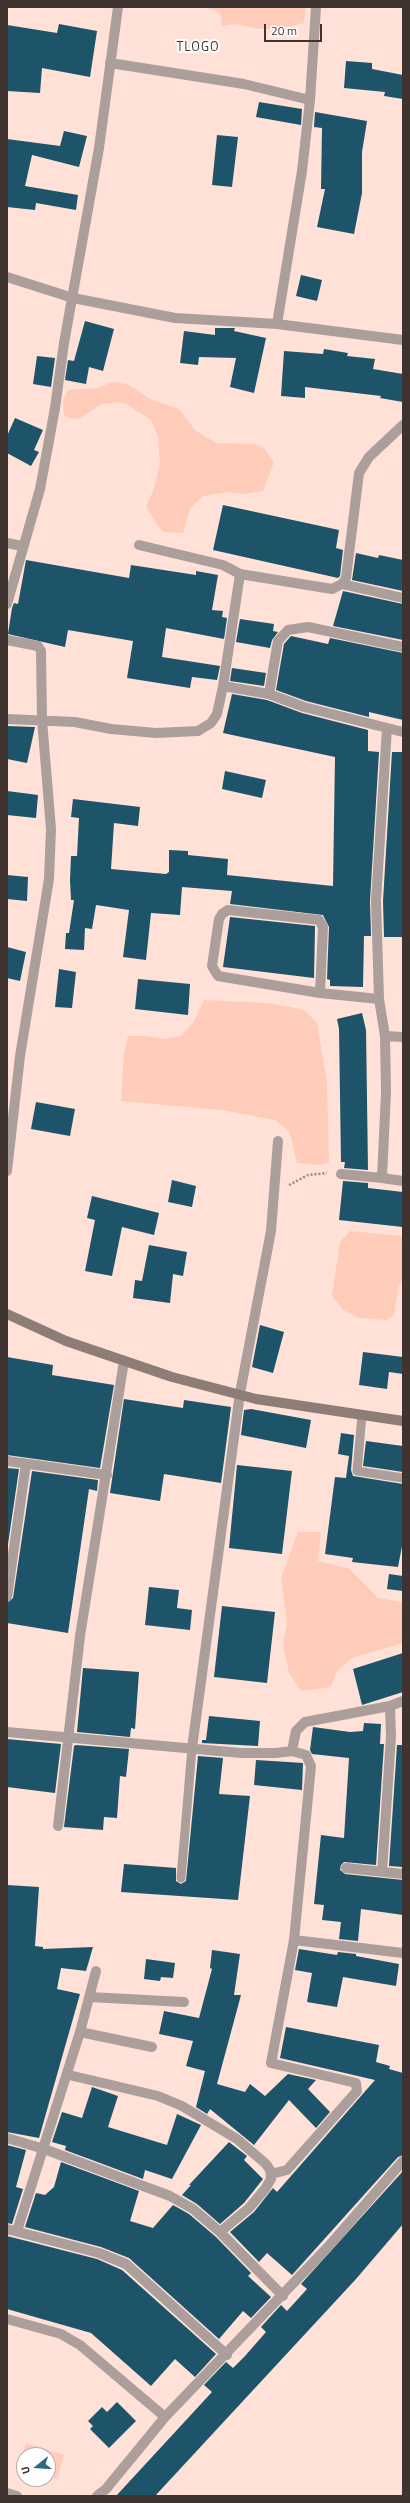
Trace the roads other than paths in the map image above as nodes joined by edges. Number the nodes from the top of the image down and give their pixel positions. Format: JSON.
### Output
{"nodes":[{"id":1,"x":118,"y":7,"type":"edge"},
{"id":2,"x":316,"y":7,"type":"edge"},
{"id":3,"x":110,"y":64,"type":"junction"},
{"id":4,"x":310,"y":100,"type":"junction"},
{"id":5,"x":7,"y":277,"type":"edge"},
{"id":6,"x":73,"y":298,"type":"junction"},
{"id":7,"x":277,"y":324,"type":"junction"},
{"id":8,"x":403,"y":340,"type":"edge"},
{"id":9,"x":403,"y":425,"type":"edge"},
{"id":10,"x":7,"y":544,"type":"edge"},
{"id":11,"x":139,"y":545,"type":"dead end"},
{"id":12,"x":22,"y":546,"type":"junction"},
{"id":13,"x":240,"y":574,"type":"junction"},
{"id":14,"x":342,"y":584,"type":"junction"},
{"id":15,"x":403,"y":598,"type":"edge"},
{"id":16,"x":7,"y":604,"type":"edge"},
{"id":17,"x":7,"y":640,"type":"edge"},
{"id":18,"x":403,"y":647,"type":"edge"},
{"id":19,"x":223,"y":686,"type":"junction"},
{"id":20,"x":269,"y":694,"type":"junction"},
{"id":21,"x":7,"y":719,"type":"edge"},
{"id":22,"x":42,"y":720,"type":"junction"},
{"id":23,"x":387,"y":728,"type":"junction"},
{"id":24,"x":403,"y":732,"type":"edge"},
{"id":25,"x":320,"y":993,"type":"junction"},
{"id":26,"x":379,"y":999,"type":"junction"},
{"id":27,"x":385,"y":1036,"type":"junction"},
{"id":28,"x":403,"y":1036,"type":"edge"},
{"id":29,"x":278,"y":1141,"type":"dead end"},
{"id":30,"x":7,"y":1171,"type":"edge"},
{"id":31,"x":341,"y":1174,"type":"road end"},
{"id":32,"x":382,"y":1178,"type":"junction"},
{"id":33,"x":403,"y":1181,"type":"edge"},
{"id":34,"x":7,"y":1314,"type":"edge"},
{"id":35,"x":124,"y":1361,"type":"junction"},
{"id":36,"x":240,"y":1393,"type":"junction"},
{"id":37,"x":362,"y":1415,"type":"junction"},
{"id":38,"x":403,"y":1421,"type":"edge"},
{"id":39,"x":7,"y":1461,"type":"edge"},
{"id":40,"x":26,"y":1464,"type":"junction"},
{"id":41,"x":107,"y":1475,"type":"junction"},
{"id":42,"x":403,"y":1478,"type":"edge"},
{"id":43,"x":7,"y":1597,"type":"edge"},
{"id":44,"x":403,"y":1701,"type":"edge"},
{"id":45,"x":390,"y":1706,"type":"junction"},
{"id":46,"x":7,"y":1732,"type":"edge"},
{"id":47,"x":70,"y":1738,"type":"junction"},
{"id":48,"x":192,"y":1748,"type":"junction"},
{"id":49,"x":292,"y":1751,"type":"junction"},
{"id":50,"x":58,"y":1826,"type":"dead end"},
{"id":51,"x":346,"y":1868,"type":"dead end"},
{"id":52,"x":382,"y":1872,"type":"junction"},
{"id":53,"x":403,"y":1874,"type":"edge"},
{"id":54,"x":181,"y":1878,"type":"dead end"},
{"id":55,"x":294,"y":1940,"type":"junction"},
{"id":56,"x":403,"y":1953,"type":"edge"},
{"id":57,"x":96,"y":1971,"type":"dead end"},
{"id":58,"x":89,"y":1997,"type":"junction"},
{"id":59,"x":184,"y":2002,"type":"dead end"},
{"id":60,"x":80,"y":2032,"type":"junction"},
{"id":61,"x":152,"y":2047,"type":"dead end"},
{"id":62,"x":69,"y":2075,"type":"junction"},
{"id":63,"x":7,"y":2138,"type":"edge"},
{"id":64,"x":44,"y":2149,"type":"junction"},
{"id":65,"x":403,"y":2161,"type":"edge"},
{"id":66,"x":271,"y":2174,"type":"junction"},
{"id":67,"x":12,"y":2230,"type":"edge"},
{"id":68,"x":220,"y":2232,"type":"junction"},
{"id":69,"x":283,"y":2296,"type":"junction"},
{"id":70,"x":7,"y":2318,"type":"edge"},
{"id":71,"x":227,"y":2355,"type":"junction"},
{"id":72,"x":165,"y":2417,"type":"junction"},
{"id":73,"x":7,"y":2493,"type":"edge"},
{"id":74,"x":17,"y":2496,"type":"edge"},
{"id":75,"x":97,"y":2496,"type":"edge"}],
"edges":[{"from":1,"to":3,"type":"street"},
{"from":2,"to":4,"type":"street"},
{"from":3,"to":4,"type":"street"},
{"from":3,"to":6,"type":"street"},
{"from":4,"to":7,"type":"street"},
{"from":5,"to":6,"type":"street"},
{"from":6,"to":7,"type":"street"},
{"from":6,"to":12,"type":"street"},
{"from":7,"to":8,"type":"street"},
{"from":9,"to":14,"type":"street"},
{"from":10,"to":12,"type":"street"},
{"from":11,"to":13,"type":"street"},
{"from":12,"to":16,"type":"street"},
{"from":13,"to":14,"type":"street"},
{"from":13,"to":19,"type":"street"},
{"from":14,"to":15,"type":"street"},
{"from":17,"to":22,"type":"street"},
{"from":18,"to":20,"type":"street"},
{"from":19,"to":20,"type":"street"},
{"from":19,"to":22,"type":"street"},
{"from":20,"to":23,"type":"street"},
{"from":21,"to":22,"type":"street"},
{"from":22,"to":30,"type":"street"},
{"from":23,"to":24,"type":"street"},
{"from":23,"to":26,"type":"street"},
{"from":25,"to":25,"type":"street"},
{"from":25,"to":26,"type":"street"},
{"from":26,"to":27,"type":"street"},
{"from":27,"to":28,"type":"street"},
{"from":27,"to":32,"type":"street"},
{"from":29,"to":36,"type":"street"},
{"from":31,"to":32,"type":"street"},
{"from":32,"to":33,"type":"street"},
{"from":34,"to":35,"type":"street"},
{"from":35,"to":36,"type":"street"},
{"from":35,"to":41,"type":"street"},
{"from":36,"to":37,"type":"street"},
{"from":36,"to":48,"type":"street"},
{"from":37,"to":38,"type":"street"},
{"from":37,"to":42,"type":"lane"},
{"from":39,"to":40,"type":"street"},
{"from":40,"to":41,"type":"street"},
{"from":40,"to":43,"type":"street"},
{"from":41,"to":47,"type":"street"},
{"from":44,"to":45,"type":"street"},
{"from":45,"to":49,"type":"street"},
{"from":45,"to":52,"type":"street"},
{"from":46,"to":47,"type":"street"},
{"from":47,"to":48,"type":"street"},
{"from":47,"to":50,"type":"street"},
{"from":48,"to":49,"type":"street"},
{"from":48,"to":54,"type":"lane"},
{"from":49,"to":55,"type":"street"},
{"from":51,"to":52,"type":"street"},
{"from":52,"to":53,"type":"street"},
{"from":55,"to":56,"type":"street"},
{"from":55,"to":66,"type":"street"},
{"from":57,"to":58,"type":"street"},
{"from":58,"to":59,"type":"street"},
{"from":58,"to":60,"type":"street"},
{"from":60,"to":61,"type":"street"},
{"from":60,"to":62,"type":"street"},
{"from":62,"to":64,"type":"street"},
{"from":62,"to":66,"type":"street"},
{"from":63,"to":64,"type":"street"},
{"from":64,"to":67,"type":"street"},
{"from":64,"to":68,"type":"street"},
{"from":65,"to":69,"type":"street"},
{"from":66,"to":68,"type":"street"},
{"from":67,"to":71,"type":"street"},
{"from":68,"to":69,"type":"street"},
{"from":69,"to":71,"type":"street"},
{"from":70,"to":72,"type":"street"},
{"from":71,"to":72,"type":"street"},
{"from":72,"to":75,"type":"street"},
{"from":73,"to":74,"type":"street"}]}
